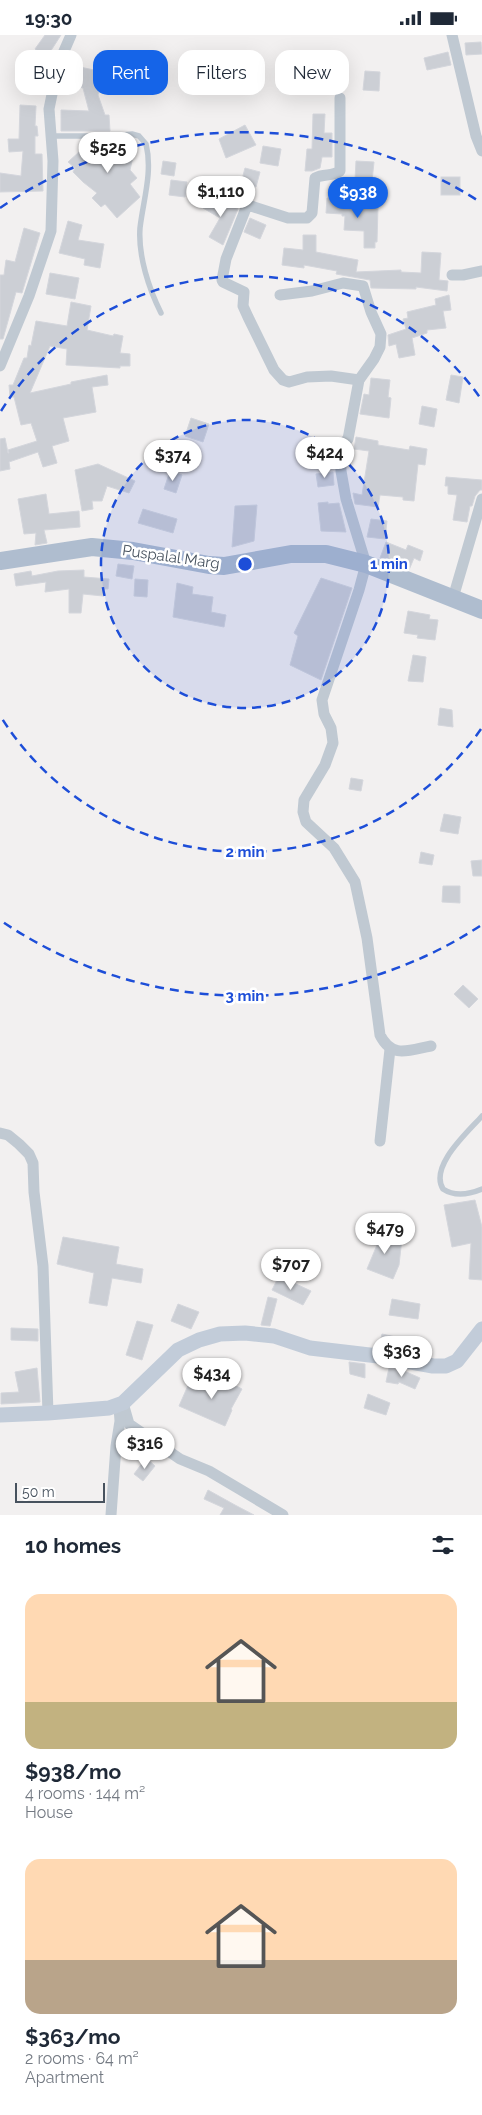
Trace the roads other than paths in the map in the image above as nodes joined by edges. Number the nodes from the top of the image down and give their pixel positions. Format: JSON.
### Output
{"nodes":[{"id":1,"x":71,"y":35,"type":"edge"},
{"id":2,"x":452,"y":35,"type":"edge"},
{"id":3,"x":340,"y":98,"type":"dead end"},
{"id":4,"x":51,"y":136,"type":"junction"},
{"id":5,"x":482,"y":151,"type":"edge"},
{"id":6,"x":482,"y":271,"type":"edge"},
{"id":7,"x":452,"y":275,"type":"dead end"},
{"id":8,"x":280,"y":295,"type":"dead end"},
{"id":9,"x":161,"y":313,"type":"dead end"},
{"id":10,"x":0,"y":366,"type":"edge"},
{"id":11,"x":359,"y":380,"type":"junction"},
{"id":12,"x":482,"y":499,"type":"edge"},
{"id":13,"x":0,"y":561,"type":"edge"},
{"id":14,"x":366,"y":564,"type":"junction"},
{"id":15,"x":453,"y":598,"type":"junction"},
{"id":16,"x":480,"y":605,"type":"edge"},
{"id":17,"x":431,"y":1046,"type":"dead end"},
{"id":18,"x":390,"y":1049,"type":"junction"},
{"id":19,"x":482,"y":1116,"type":"edge"},
{"id":20,"x":0,"y":1133,"type":"edge"},
{"id":21,"x":380,"y":1141,"type":"dead end"},
{"id":22,"x":482,"y":1189,"type":"edge"},
{"id":23,"x":482,"y":1329,"type":"edge"},
{"id":24,"x":121,"y":1404,"type":"junction"},
{"id":25,"x":48,"y":1413,"type":"junction"},
{"id":26,"x":0,"y":1415,"type":"edge"},
{"id":27,"x":111,"y":1515,"type":"edge"},
{"id":28,"x":283,"y":1515,"type":"edge"}],
"edges":[{"from":1,"to":4,"type":"street"},
{"from":2,"to":5,"type":"street"},
{"from":3,"to":11,"type":"street"},
{"from":4,"to":9,"type":"lane"},
{"from":4,"to":10,"type":"street"},
{"from":6,"to":7,"type":"street"},
{"from":8,"to":11,"type":"street"},
{"from":11,"to":14,"type":"street"},
{"from":12,"to":15,"type":"street"},
{"from":13,"to":14,"type":"main road","name":"Puspalal Marg"},
{"from":14,"to":15,"type":"main road","name":"Puspalal Marg"},
{"from":14,"to":18,"type":"street"},
{"from":15,"to":16,"type":"main road","name":"Puspalal Marg"},
{"from":17,"to":18,"type":"street"},
{"from":18,"to":21,"type":"street"},
{"from":19,"to":22,"type":"lane"},
{"from":20,"to":25,"type":"street"},
{"from":23,"to":24,"type":"street"},
{"from":24,"to":25,"type":"street"},
{"from":24,"to":27,"type":"street"},
{"from":24,"to":28,"type":"street"},
{"from":25,"to":26,"type":"street"}]}
